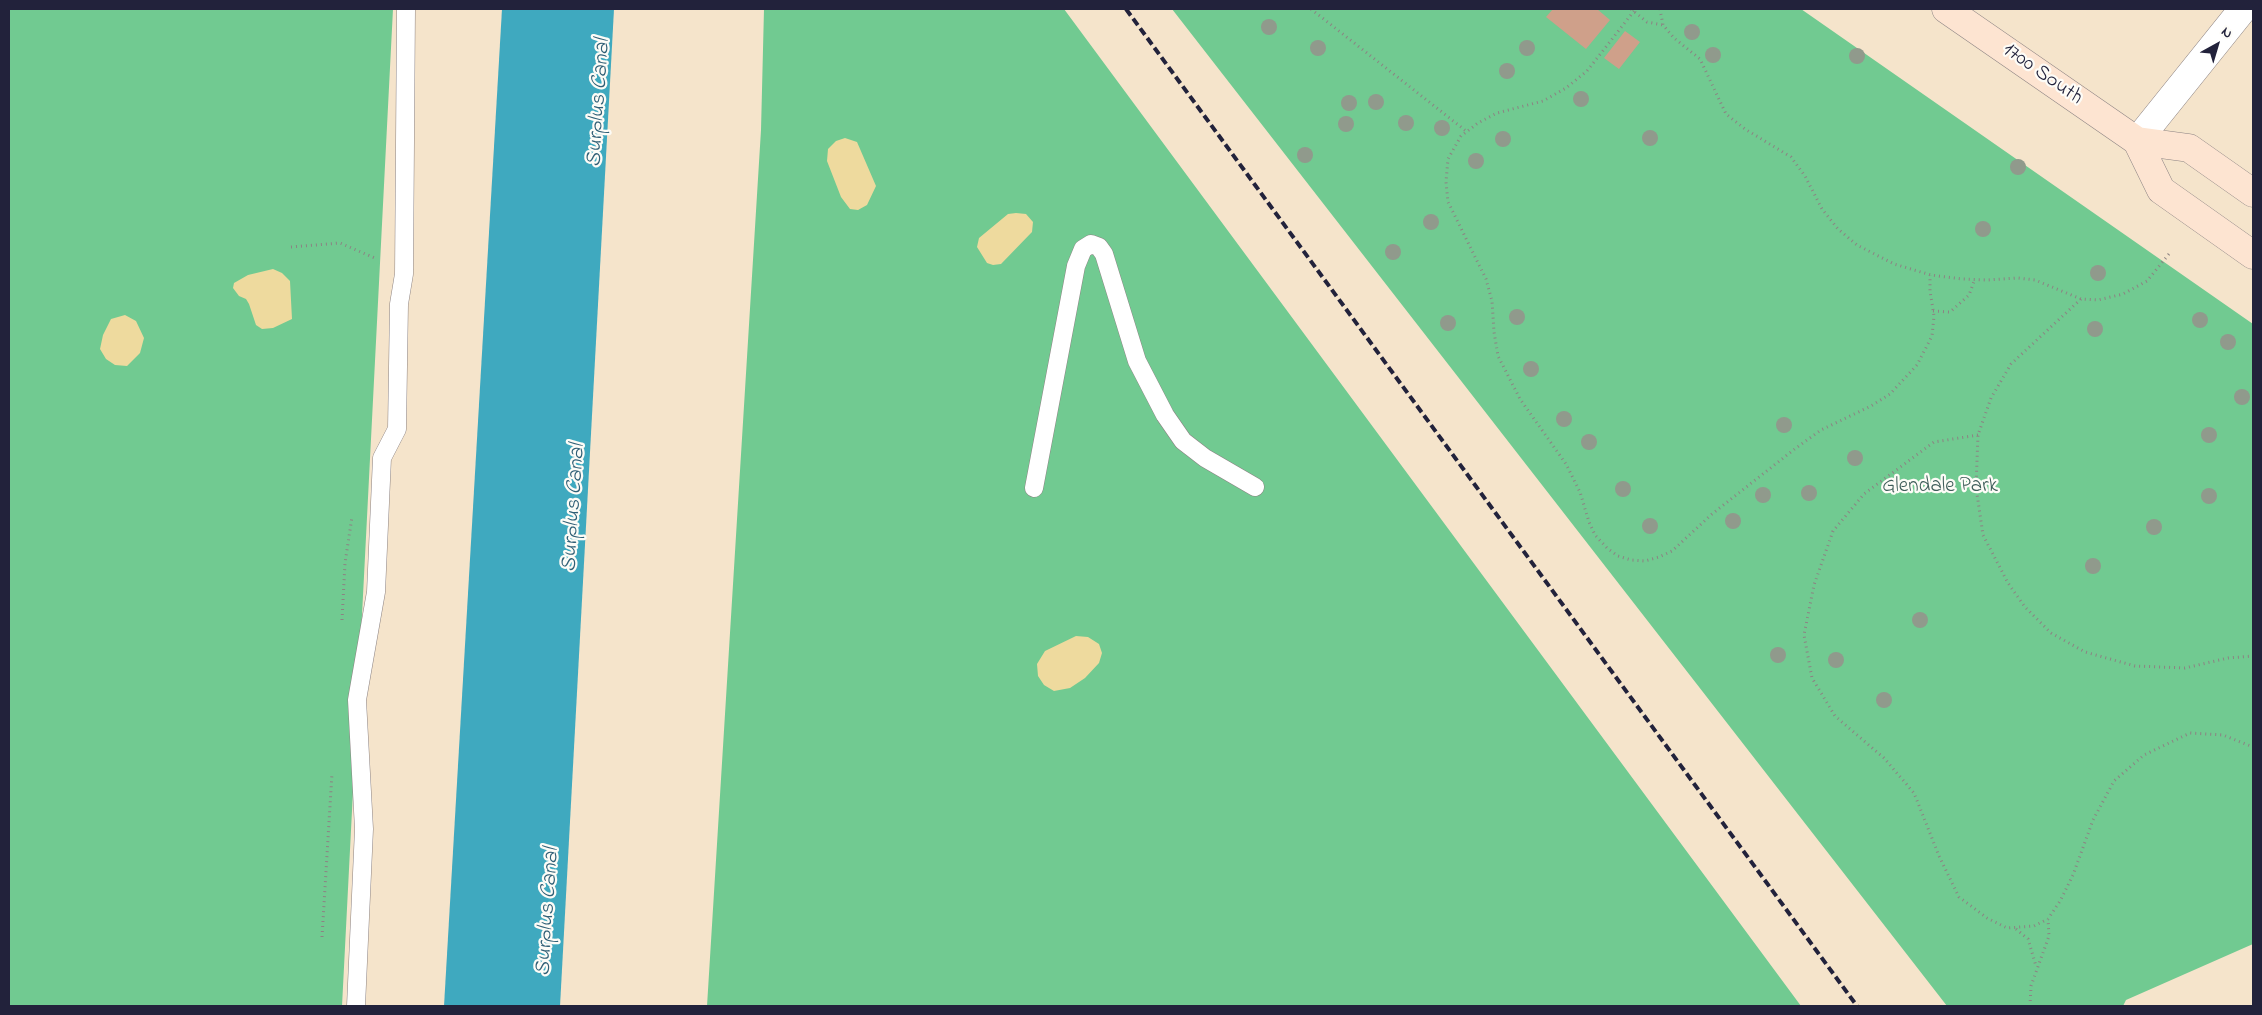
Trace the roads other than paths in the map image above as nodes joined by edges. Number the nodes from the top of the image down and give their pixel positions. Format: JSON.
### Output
{"nodes":[{"id":1,"x":406,"y":9,"type":"edge"},
{"id":2,"x":1946,"y":9,"type":"edge"},
{"id":3,"x":2243,"y":9,"type":"edge"},
{"id":4,"x":2137,"y":141,"type":"junction"},
{"id":5,"x":2253,"y":193,"type":"edge"},
{"id":6,"x":2253,"y":255,"type":"edge"},
{"id":7,"x":1256,"y":487,"type":"dead end"},
{"id":8,"x":1034,"y":488,"type":"dead end"},
{"id":9,"x":356,"y":1006,"type":"edge"}],
"edges":[{"from":1,"to":9,"type":"lane"},
{"from":2,"to":4,"type":"street","name":"1700 South"},
{"from":3,"to":4,"type":"street"},
{"from":4,"to":5,"type":"street","name":"1700 South"},
{"from":4,"to":6,"type":"street","name":"1700 South"},
{"from":7,"to":8,"type":"lane"}]}
